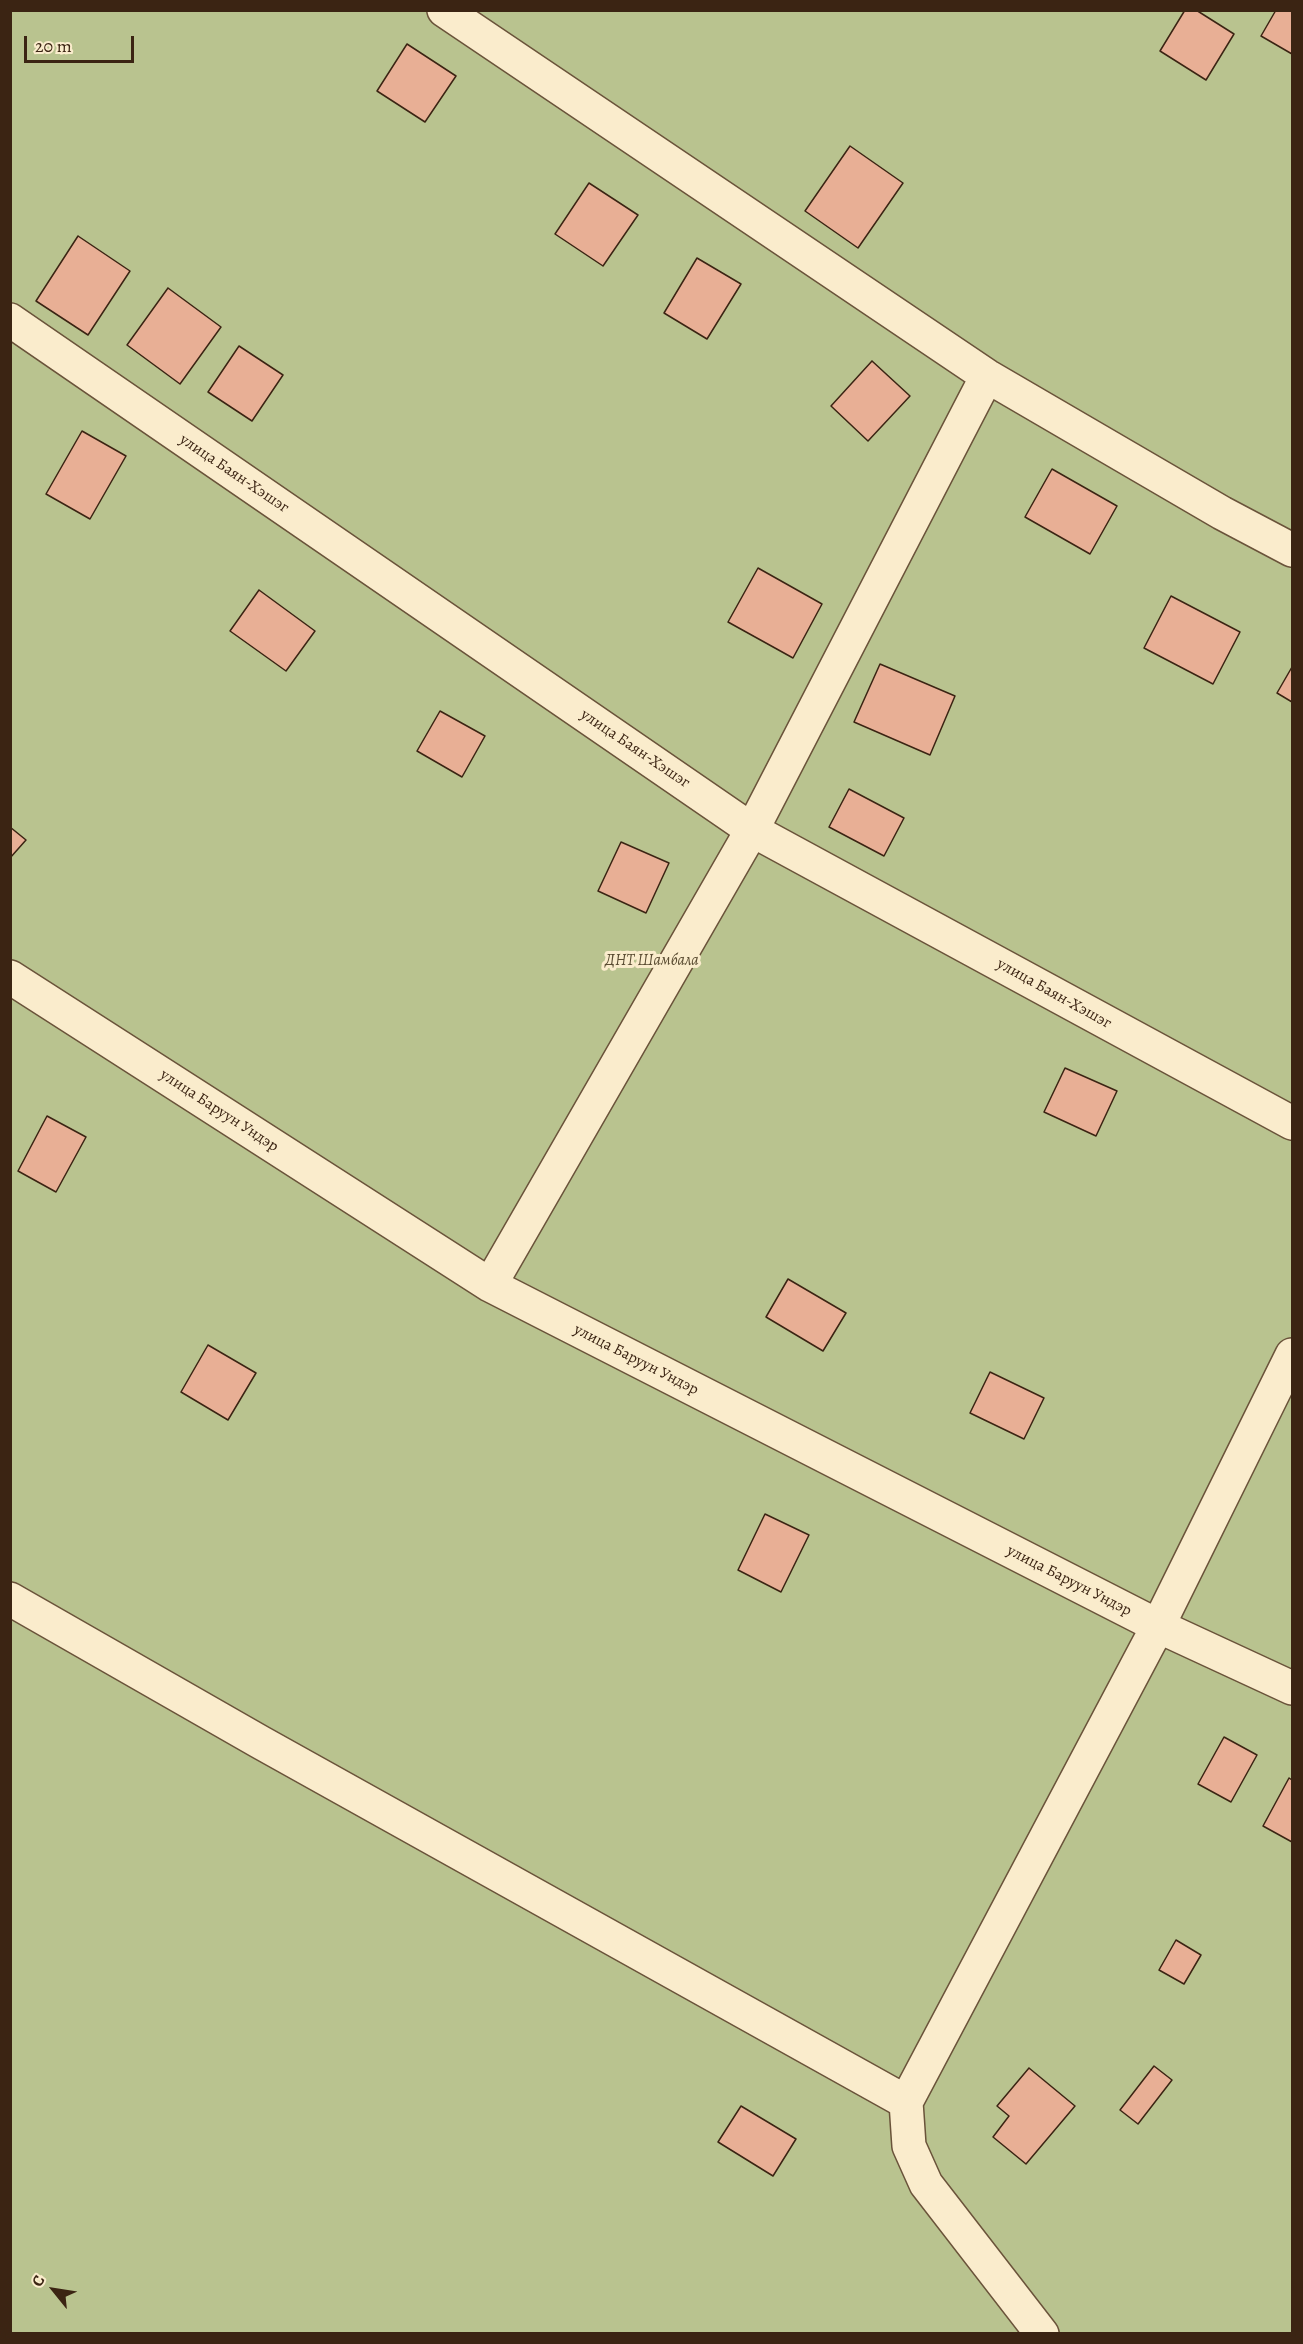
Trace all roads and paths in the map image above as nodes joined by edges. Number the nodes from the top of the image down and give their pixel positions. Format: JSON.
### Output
{"nodes":[{"id":1,"x":444,"y":10,"type":"edge"},
{"id":2,"x":10,"y":320,"type":"edge"},
{"id":3,"x":987,"y":376,"type":"junction"},
{"id":4,"x":1293,"y":550,"type":"edge"},
{"id":5,"x":752,"y":830,"type":"junction"},
{"id":6,"x":10,"y":977,"type":"edge"},
{"id":7,"x":1293,"y":1124,"type":"edge"},
{"id":8,"x":490,"y":1285,"type":"junction"},
{"id":9,"x":1293,"y":1355,"type":"edge"},
{"id":10,"x":10,"y":1599,"type":"edge"},
{"id":11,"x":1158,"y":1626,"type":"junction"},
{"id":12,"x":1293,"y":1688,"type":"edge"},
{"id":13,"x":906,"y":2102,"type":"junction"},
{"id":14,"x":1042,"y":2334,"type":"edge"}],
"edges":[{"from":1,"to":3,"type":"street"},
{"from":2,"to":5,"type":"street","name":"улица Баян-Хэшэг"},
{"from":3,"to":4,"type":"street"},
{"from":3,"to":5,"type":"street"},
{"from":5,"to":7,"type":"street","name":"улица Баян-Хэшэг"},
{"from":5,"to":8,"type":"street"},
{"from":6,"to":8,"type":"street","name":"улица Баруун Ундэр"},
{"from":8,"to":11,"type":"street","name":"улица Баруун Ундэр"},
{"from":9,"to":11,"type":"street"},
{"from":10,"to":13,"type":"street"},
{"from":11,"to":12,"type":"street","name":"улица Баруун Ундэр"},
{"from":11,"to":13,"type":"street"},
{"from":13,"to":14,"type":"street"}]}
